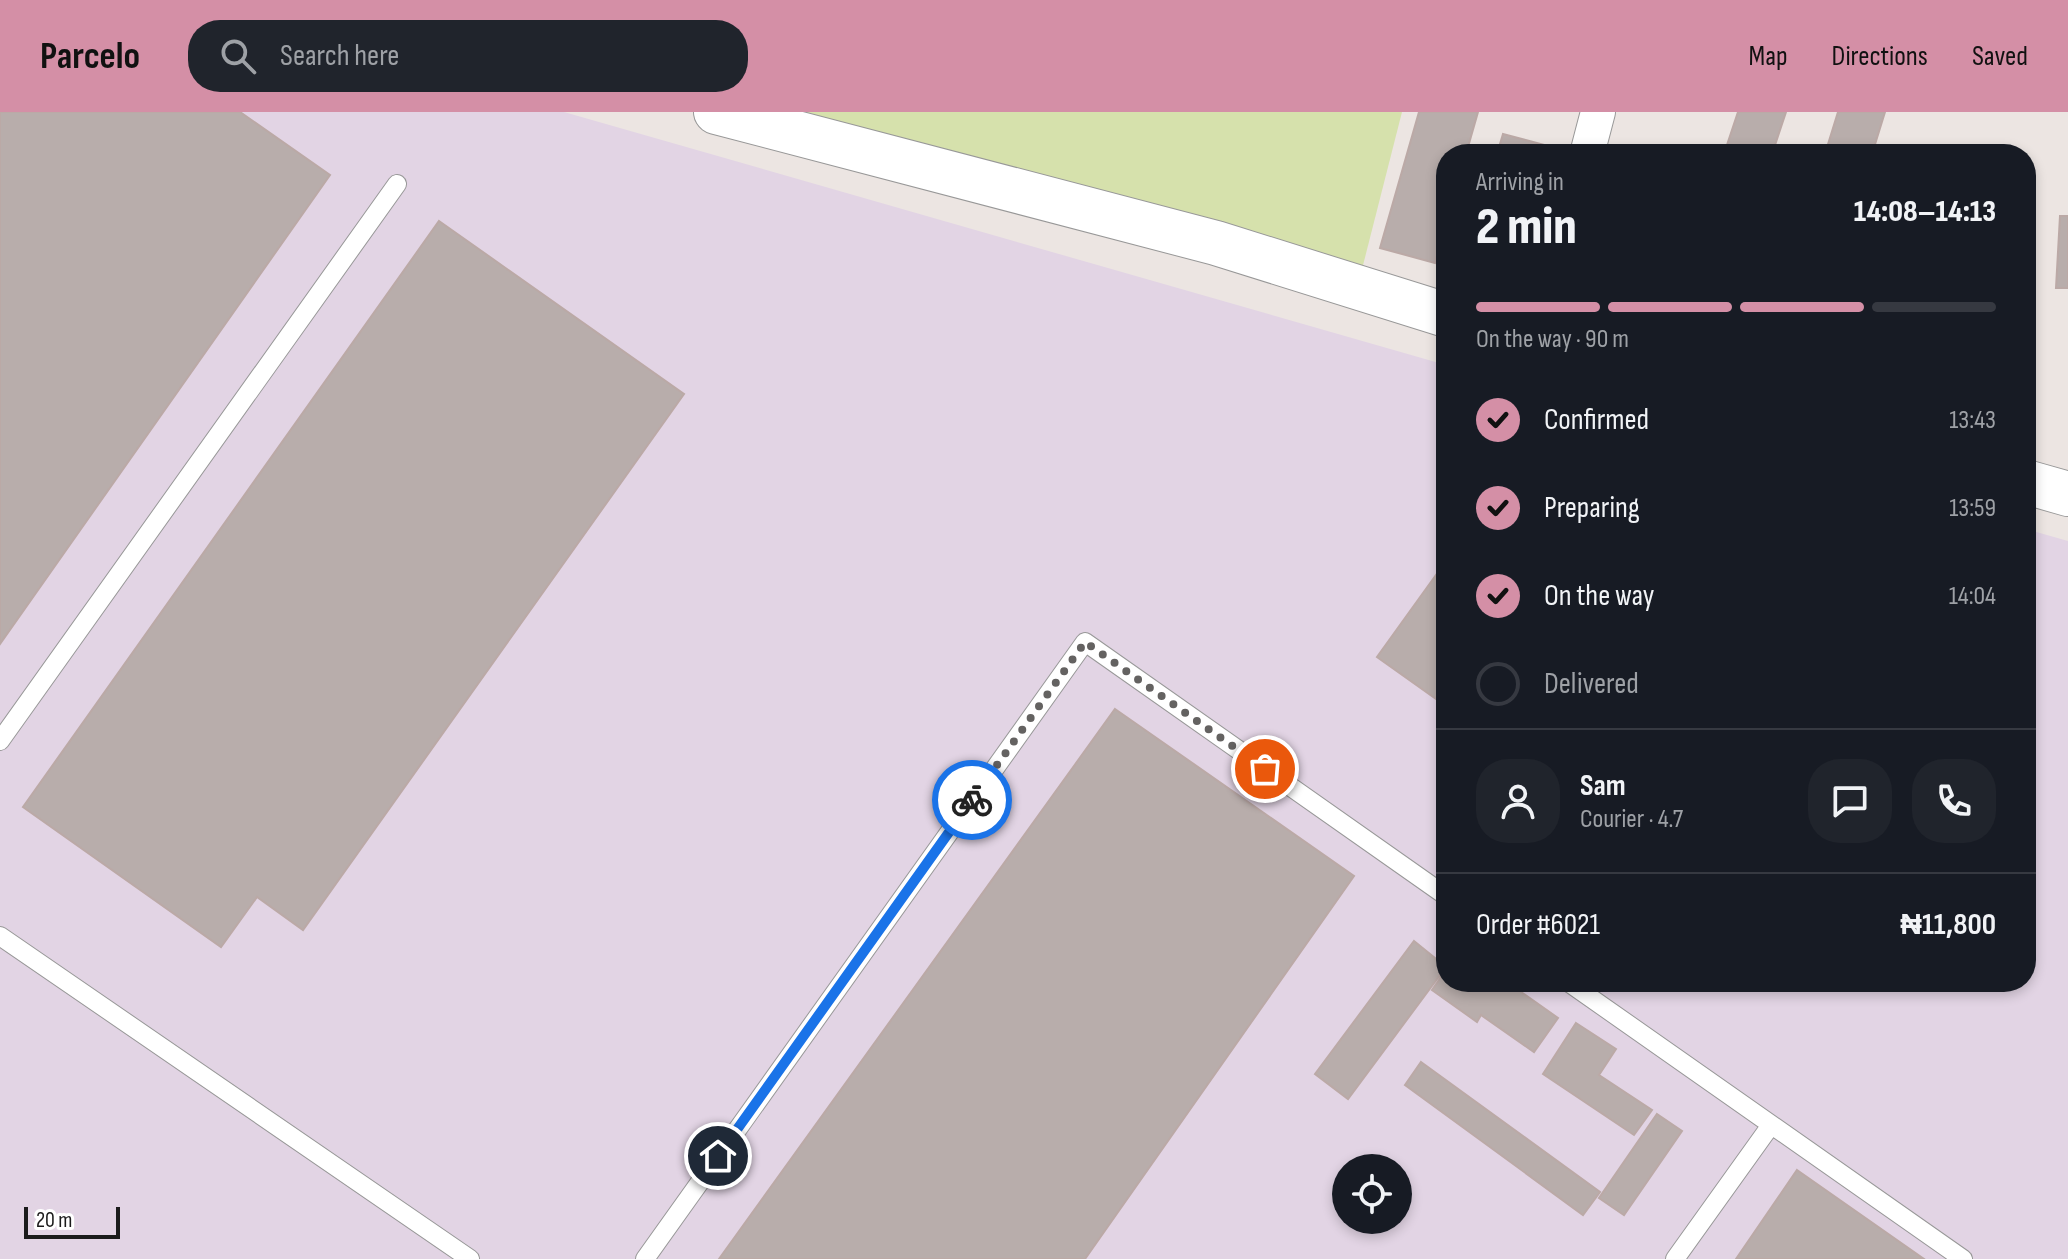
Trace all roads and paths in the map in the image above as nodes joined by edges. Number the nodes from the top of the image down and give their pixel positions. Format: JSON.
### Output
{"nodes":[{"id":1,"x":716,"y":112,"type":"edge"},
{"id":2,"x":1598,"y":112,"type":"edge"},
{"id":3,"x":1590,"y":144,"type":"edge"},
{"id":4,"x":397,"y":184,"type":"dead end"},
{"id":5,"x":1436,"y":312,"type":"edge"},
{"id":6,"x":2036,"y":485,"type":"edge"},
{"id":7,"x":2068,"y":494,"type":"edge"},
{"id":8,"x":0,"y":741,"type":"edge"},
{"id":9,"x":1436,"y":889,"type":"edge"},
{"id":10,"x":0,"y":936,"type":"edge"},
{"id":11,"x":1582,"y":992,"type":"edge"},
{"id":12,"x":1771,"y":1125,"type":"junction"},
{"id":13,"x":470,"y":1259,"type":"edge"},
{"id":14,"x":645,"y":1259,"type":"edge"},
{"id":15,"x":1675,"y":1259,"type":"edge"},
{"id":16,"x":1963,"y":1259,"type":"edge"}],
"edges":[{"from":1,"to":5,"type":"street"},
{"from":2,"to":3,"type":"street"},
{"from":4,"to":8,"type":"lane"},
{"from":6,"to":7,"type":"street"},
{"from":9,"to":14,"type":"lane"},
{"from":10,"to":13,"type":"lane"},
{"from":11,"to":12,"type":"lane"},
{"from":12,"to":15,"type":"lane"},
{"from":12,"to":16,"type":"lane"}]}
